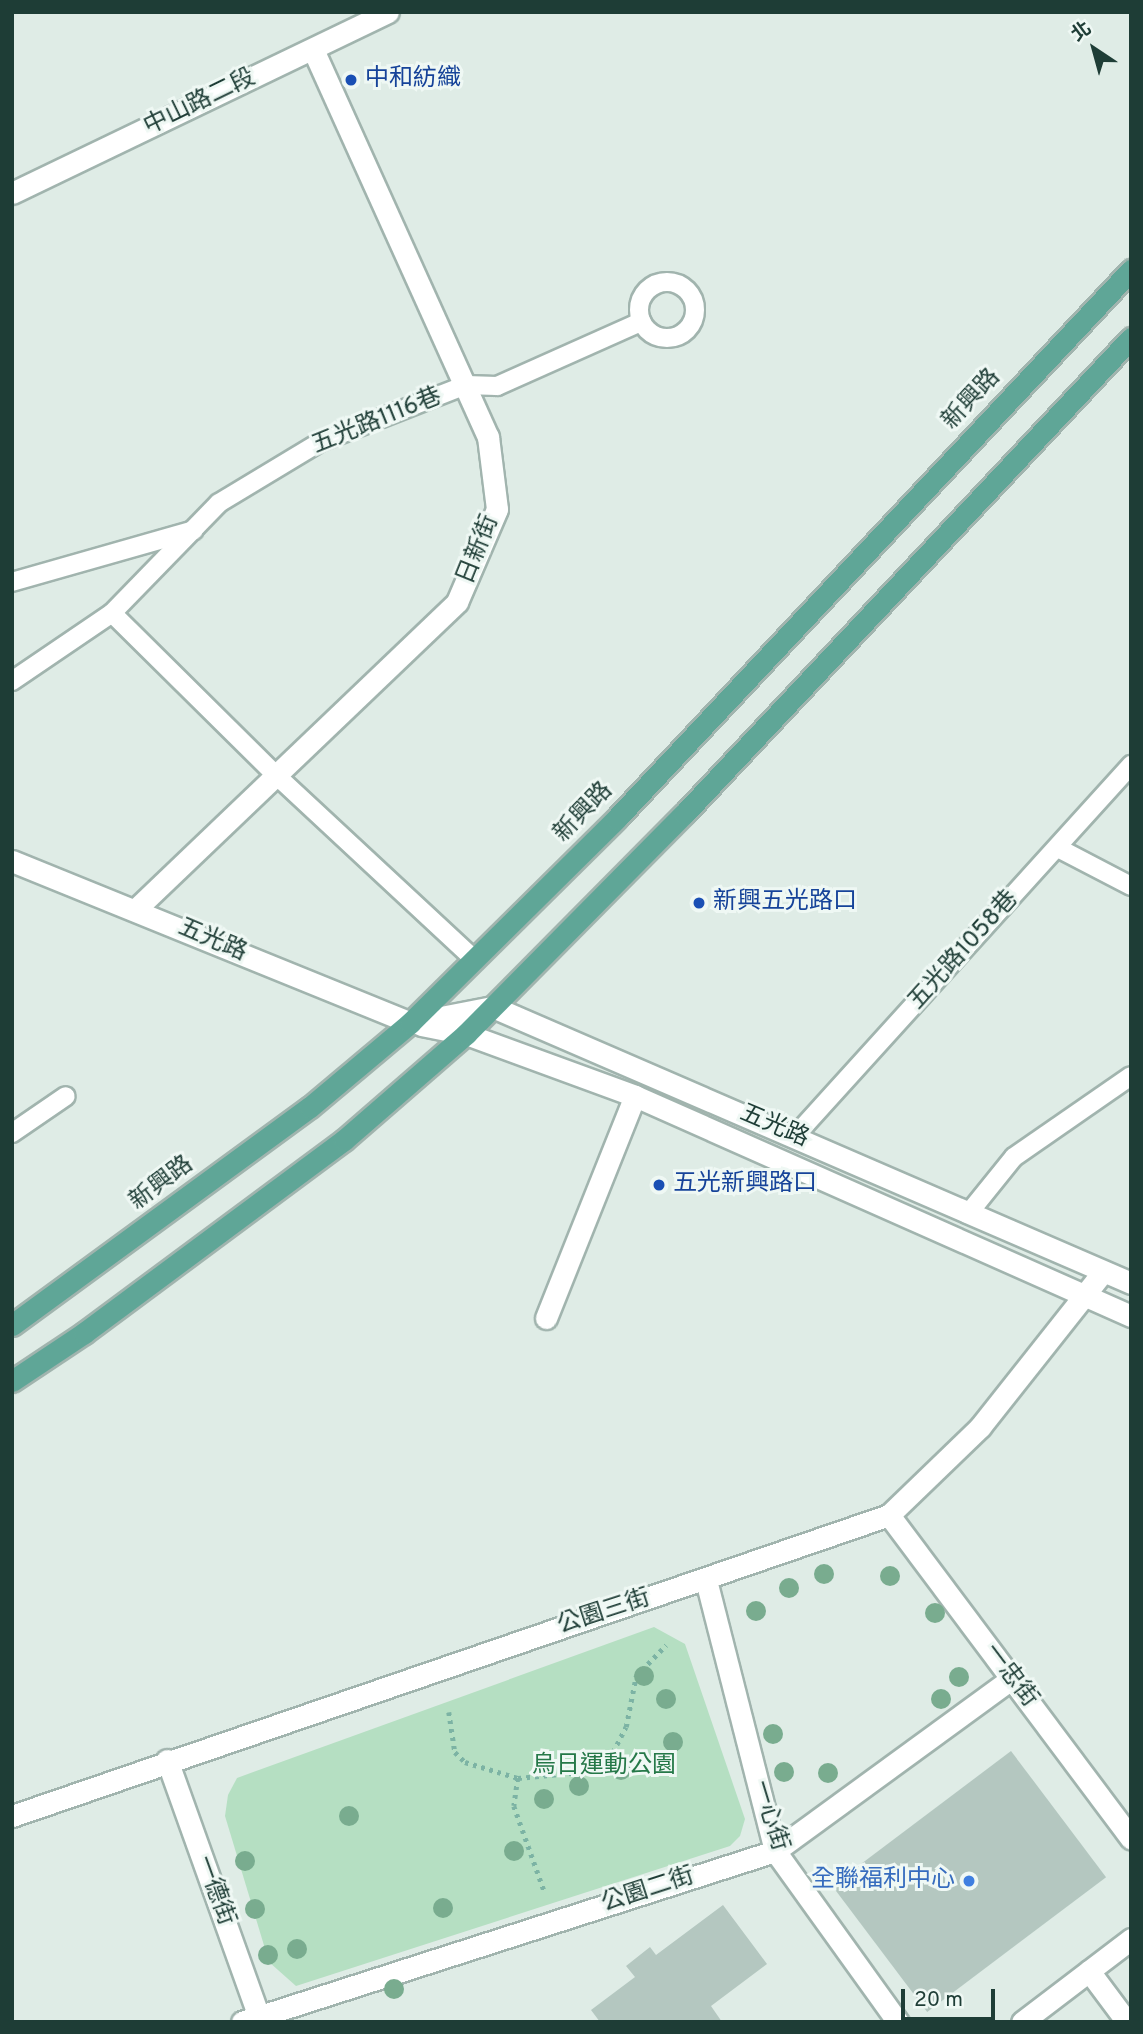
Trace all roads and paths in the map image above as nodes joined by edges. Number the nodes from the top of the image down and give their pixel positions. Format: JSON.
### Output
{"nodes":[{"id":1,"x":388,"y":12,"type":"edge"},
{"id":2,"x":313,"y":50,"type":"junction"},
{"id":3,"x":12,"y":193,"type":"edge"},
{"id":4,"x":1131,"y":270,"type":"edge"},
{"id":5,"x":641,"y":322,"type":"dead end"},
{"id":6,"x":1131,"y":338,"type":"edge"},
{"id":7,"x":466,"y":385,"type":"junction"},
{"id":8,"x":195,"y":530,"type":"junction"},
{"id":9,"x":12,"y":582,"type":"edge"},
{"id":10,"x":112,"y":613,"type":"junction"},
{"id":11,"x":12,"y":681,"type":"edge"},
{"id":12,"x":1131,"y":765,"type":"edge"},
{"id":13,"x":277,"y":776,"type":"junction"},
{"id":14,"x":1058,"y":848,"type":"junction"},
{"id":15,"x":12,"y":861,"type":"edge"},
{"id":16,"x":1131,"y":886,"type":"edge"},
{"id":17,"x":136,"y":909,"type":"junction"},
{"id":18,"x":475,"y":960,"type":"junction"},
{"id":19,"x":493,"y":1007,"type":"junction"},
{"id":20,"x":410,"y":1023,"type":"junction"},
{"id":21,"x":466,"y":1034,"type":"junction"},
{"id":22,"x":1131,"y":1076,"type":"edge"},
{"id":23,"x":66,"y":1096,"type":"dead end"},
{"id":24,"x":635,"y":1096,"type":"junction"},
{"id":25,"x":12,"y":1133,"type":"edge"},
{"id":26,"x":795,"y":1136,"type":"junction"},
{"id":27,"x":968,"y":1214,"type":"junction"},
{"id":28,"x":1103,"y":1272,"type":"junction"},
{"id":29,"x":1131,"y":1283,"type":"edge"},
{"id":30,"x":1085,"y":1297,"type":"junction"},
{"id":31,"x":1131,"y":1316,"type":"edge"},
{"id":32,"x":547,"y":1318,"type":"dead end"},
{"id":33,"x":12,"y":1325,"type":"edge"},
{"id":34,"x":12,"y":1381,"type":"edge"},
{"id":35,"x":889,"y":1515,"type":"junction"},
{"id":36,"x":706,"y":1580,"type":"junction"},
{"id":37,"x":666,"y":1645,"type":"dead end"},
{"id":38,"x":1012,"y":1678,"type":"junction"},
{"id":39,"x":449,"y":1712,"type":"dead end"},
{"id":40,"x":167,"y":1760,"type":"junction"},
{"id":41,"x":518,"y":1778,"type":"junction"},
{"id":42,"x":12,"y":1816,"type":"edge"},
{"id":43,"x":1131,"y":1838,"type":"edge"},
{"id":44,"x":775,"y":1851,"type":"junction"},
{"id":45,"x":545,"y":1894,"type":"dead end"},
{"id":46,"x":1131,"y":1939,"type":"edge"},
{"id":47,"x":1089,"y":1971,"type":"junction"},
{"id":48,"x":254,"y":2020,"type":"edge"},
{"id":49,"x":898,"y":2022,"type":"edge"},
{"id":50,"x":1022,"y":2022,"type":"edge"},
{"id":51,"x":1127,"y":2022,"type":"edge"}],
"edges":[{"from":1,"to":2,"type":"street","name":"中山路二段"},
{"from":2,"to":3,"type":"street","name":"中山路二段"},
{"from":2,"to":7,"type":"street","name":"日新街"},
{"from":4,"to":18,"type":"main road","name":"新興路"},
{"from":5,"to":7,"type":"lane","name":"五光路1116巷"},
{"from":6,"to":19,"type":"main road"},
{"from":7,"to":8,"type":"lane","name":"五光路1116巷"},
{"from":7,"to":13,"type":"street","name":"日新街"},
{"from":8,"to":9,"type":"lane"},
{"from":8,"to":10,"type":"lane","name":"五光路1116巷"},
{"from":10,"to":11,"type":"lane","name":"五光路1116巷"},
{"from":10,"to":13,"type":"lane"},
{"from":12,"to":14,"type":"lane","name":"五光路1058巷"},
{"from":13,"to":17,"type":"street","name":"日新街"},
{"from":13,"to":18,"type":"lane"},
{"from":14,"to":16,"type":"lane"},
{"from":14,"to":26,"type":"lane","name":"五光路1058巷"},
{"from":15,"to":17,"type":"street","name":"五光路"},
{"from":17,"to":20,"type":"street","name":"五光路"},
{"from":18,"to":20,"type":"main road","name":"新興路"},
{"from":19,"to":20,"type":"street"},
{"from":19,"to":21,"type":"main road"},
{"from":19,"to":26,"type":"street","name":"五光路"},
{"from":20,"to":21,"type":"street","name":"五光路"},
{"from":20,"to":33,"type":"main road","name":"新興路"},
{"from":21,"to":24,"type":"street","name":"五光路"},
{"from":21,"to":34,"type":"main road"},
{"from":22,"to":27,"type":"lane"},
{"from":23,"to":25,"type":"lane"},
{"from":24,"to":30,"type":"street","name":"五光路"},
{"from":24,"to":32,"type":"street"},
{"from":26,"to":27,"type":"street","name":"五光路"},
{"from":27,"to":28,"type":"street","name":"五光路"},
{"from":28,"to":29,"type":"street","name":"五光路"},
{"from":28,"to":30,"type":"street","name":"公園三街"},
{"from":30,"to":31,"type":"street","name":"五光路"},
{"from":30,"to":35,"type":"street","name":"公園三街"},
{"from":35,"to":36,"type":"street","name":"公園三街"},
{"from":35,"to":38,"type":"street","name":"一忠街"},
{"from":36,"to":40,"type":"street","name":"公園三街"},
{"from":36,"to":44,"type":"street","name":"一心街"},
{"from":37,"to":41,"type":"path"},
{"from":38,"to":43,"type":"street","name":"一忠街"},
{"from":38,"to":44,"type":"street","name":"公園二街"},
{"from":39,"to":41,"type":"path"},
{"from":40,"to":42,"type":"street","name":"公園三街"},
{"from":40,"to":48,"type":"street","name":"一德街"},
{"from":41,"to":45,"type":"path"},
{"from":44,"to":48,"type":"street","name":"公園二街"},
{"from":44,"to":49,"type":"street","name":"一心街"},
{"from":46,"to":47,"type":"street"},
{"from":47,"to":50,"type":"street"},
{"from":47,"to":51,"type":"street"}]}
